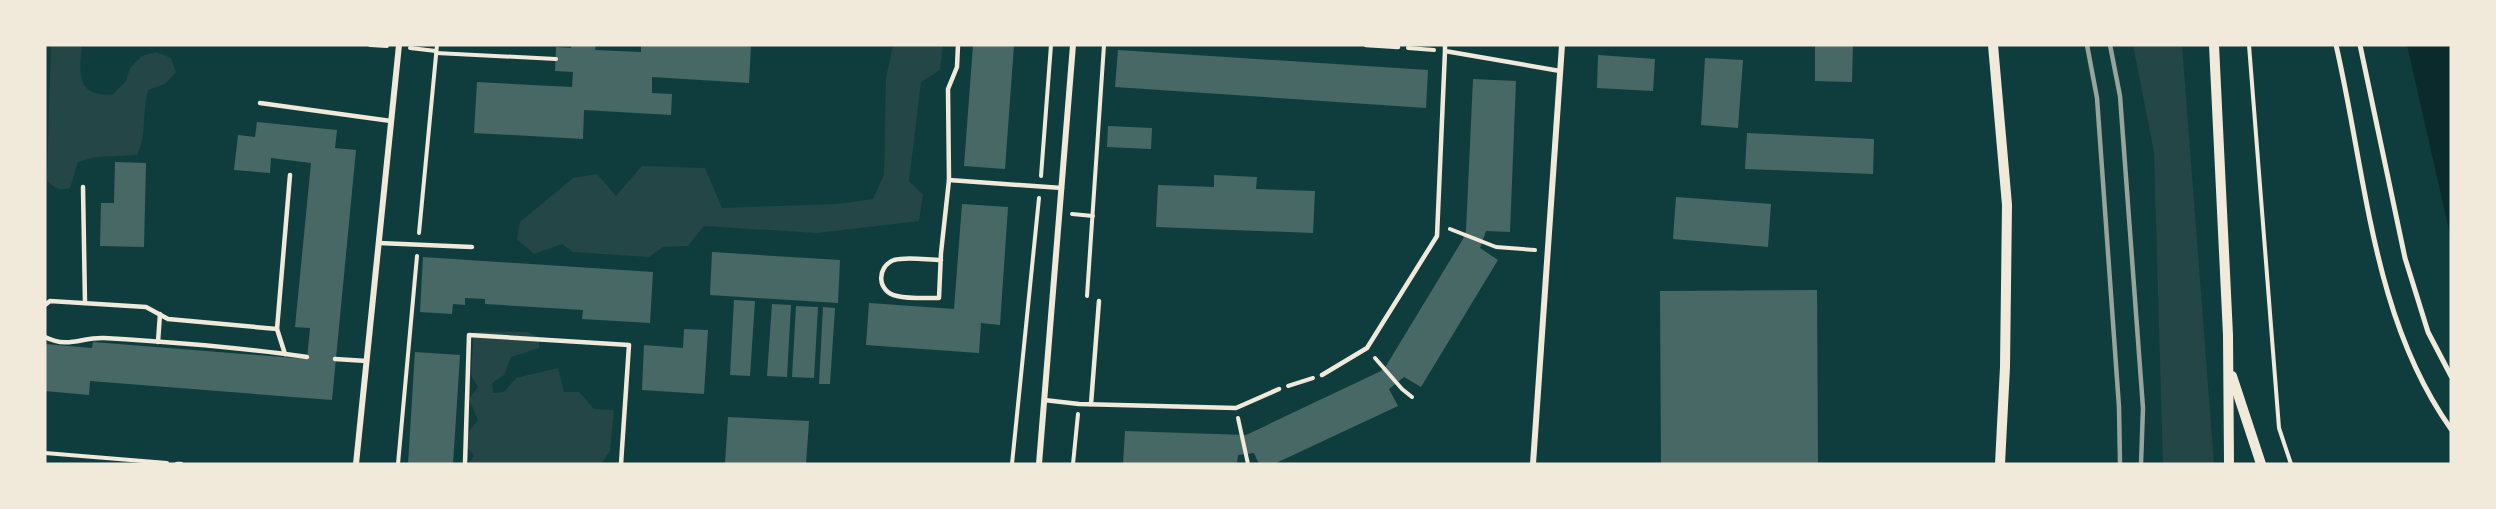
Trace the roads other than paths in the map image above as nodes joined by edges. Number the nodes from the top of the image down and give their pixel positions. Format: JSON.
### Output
{"nodes":[{"id":1,"x":399,"y":45,"type":"edge"},
{"id":2,"x":958,"y":45,"type":"edge"},
{"id":3,"x":1073,"y":45,"type":"edge"},
{"id":4,"x":1366,"y":45,"type":"edge"},
{"id":5,"x":1445,"y":45,"type":"edge"},
{"id":6,"x":1562,"y":45,"type":"edge"},
{"id":7,"x":1993,"y":45,"type":"edge"},
{"id":8,"x":2214,"y":45,"type":"edge"},
{"id":9,"x":2336,"y":45,"type":"edge"},
{"id":10,"x":2360,"y":45,"type":"edge"},
{"id":11,"x":1398,"y":47,"type":"road end"},
{"id":12,"x":1445,"y":51,"type":"junction"},
{"id":13,"x":1560,"y":71,"type":"junction"},
{"id":14,"x":260,"y":103,"type":"dead end"},
{"id":15,"x":391,"y":121,"type":"junction"},
{"id":16,"x":290,"y":176,"type":"dead end"},
{"id":17,"x":949,"y":180,"type":"junction"},
{"id":18,"x":83,"y":187,"type":"dead end"},
{"id":19,"x":1062,"y":188,"type":"junction"},
{"id":20,"x":379,"y":243,"type":"junction"},
{"id":21,"x":472,"y":247,"type":"dead end"},
{"id":22,"x":941,"y":260,"type":"junction"},
{"id":23,"x":1099,"y":301,"type":"dead end"},
{"id":24,"x":85,"y":303,"type":"junction"},
{"id":25,"x":45,"y":305,"type":"edge"},
{"id":26,"x":160,"y":314,"type":"junction"},
{"id":27,"x":277,"y":328,"type":"junction"},
{"id":28,"x":45,"y":337,"type":"edge"},
{"id":29,"x":158,"y":342,"type":"junction"},
{"id":30,"x":285,"y":354,"type":"junction"},
{"id":31,"x":308,"y":357,"type":"dead end"},
{"id":32,"x":335,"y":358,"type":"dead end"},
{"id":33,"x":367,"y":361,"type":"junction"},
{"id":34,"x":2228,"y":368,"type":"junction"},
{"id":35,"x":1322,"y":375,"type":"road end"},
{"id":36,"x":2451,"y":376,"type":"edge"},
{"id":37,"x":1279,"y":389,"type":"road end"},
{"id":38,"x":1044,"y":400,"type":"junction"},
{"id":39,"x":1091,"y":404,"type":"junction"},
{"id":40,"x":2451,"y":429,"type":"edge"},
{"id":41,"x":356,"y":464,"type":"edge"},
{"id":42,"x":465,"y":464,"type":"edge"},
{"id":43,"x":621,"y":464,"type":"edge"},
{"id":44,"x":1039,"y":464,"type":"edge"},
{"id":45,"x":1533,"y":464,"type":"edge"},
{"id":46,"x":2000,"y":464,"type":"edge"},
{"id":47,"x":2229,"y":464,"type":"edge"},
{"id":48,"x":2261,"y":464,"type":"edge"}],
"edges":[{"from":1,"to":15,"type":"street"},
{"from":2,"to":17,"type":"lane"},
{"from":3,"to":19,"type":"street"},
{"from":4,"to":11,"type":"lane"},
{"from":5,"to":12,"type":"lane"},
{"from":6,"to":13,"type":"street"},
{"from":7,"to":46,"type":"street"},
{"from":8,"to":34,"type":"street"},
{"from":9,"to":40,"type":"street"},
{"from":10,"to":36,"type":"street"},
{"from":12,"to":13,"type":"lane"},
{"from":12,"to":35,"type":"lane"},
{"from":13,"to":45,"type":"street"},
{"from":14,"to":15,"type":"lane"},
{"from":15,"to":20,"type":"street"},
{"from":16,"to":27,"type":"lane"},
{"from":17,"to":19,"type":"lane"},
{"from":17,"to":22,"type":"lane"},
{"from":18,"to":24,"type":"lane"},
{"from":19,"to":38,"type":"street"},
{"from":20,"to":21,"type":"lane"},
{"from":20,"to":33,"type":"street"},
{"from":22,"to":22,"type":"lane"},
{"from":23,"to":39,"type":"lane"},
{"from":24,"to":25,"type":"lane"},
{"from":24,"to":26,"type":"lane"},
{"from":26,"to":27,"type":"lane"},
{"from":26,"to":29,"type":"lane"},
{"from":27,"to":30,"type":"lane"},
{"from":28,"to":29,"type":"lane"},
{"from":29,"to":30,"type":"lane"},
{"from":30,"to":31,"type":"lane"},
{"from":32,"to":33,"type":"lane"},
{"from":33,"to":41,"type":"street"},
{"from":34,"to":47,"type":"street"},
{"from":34,"to":48,"type":"street"},
{"from":37,"to":39,"type":"lane"},
{"from":38,"to":39,"type":"lane"},
{"from":38,"to":44,"type":"street"},
{"from":42,"to":43,"type":"lane"}]}
